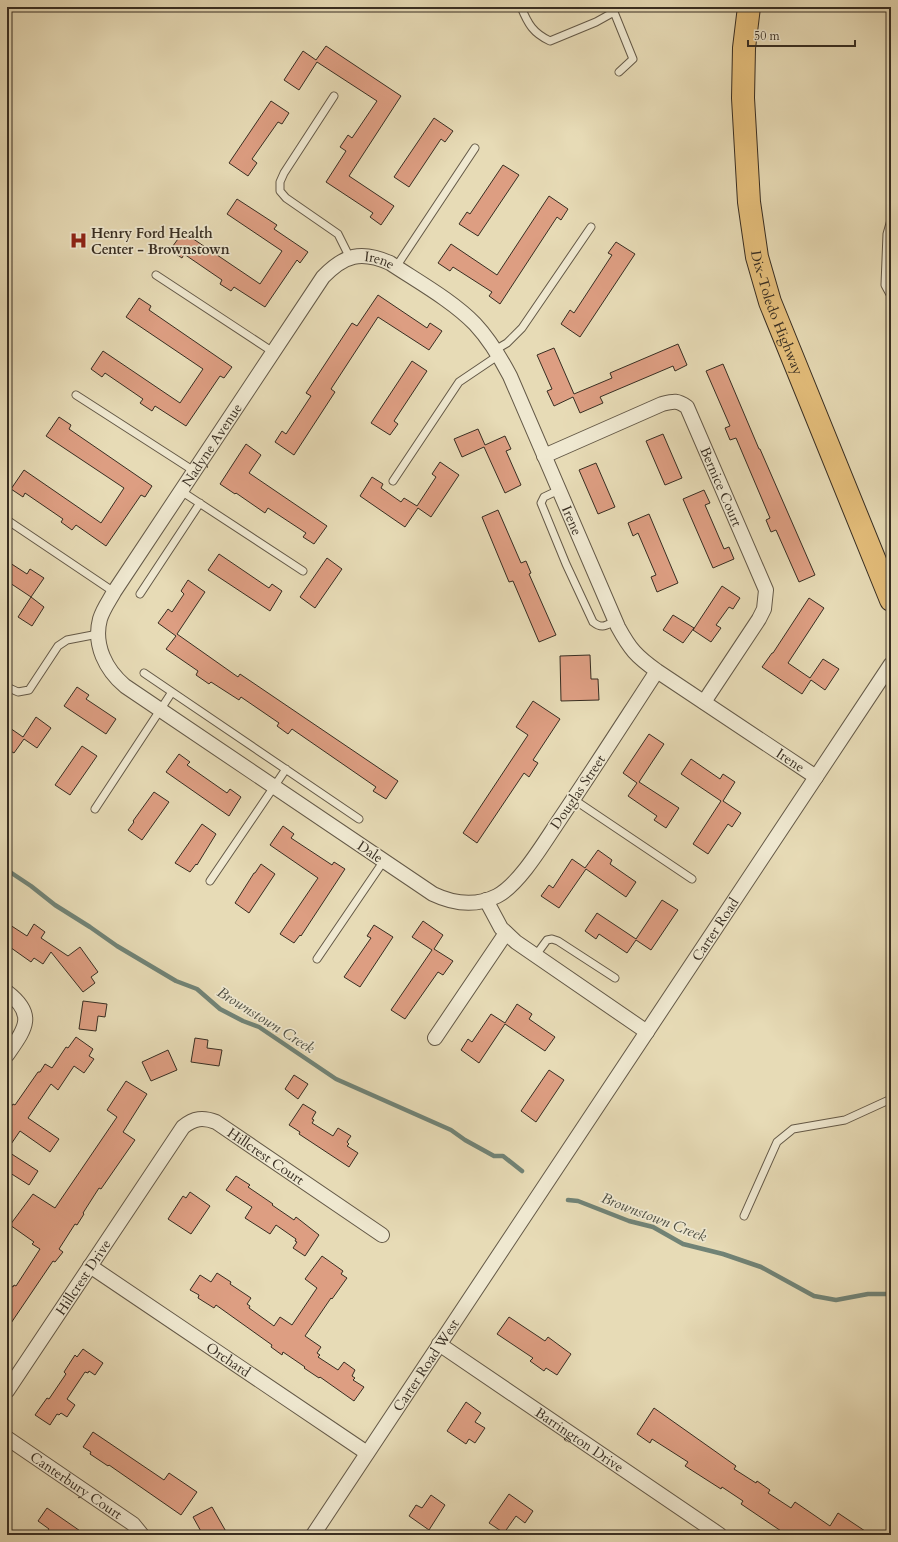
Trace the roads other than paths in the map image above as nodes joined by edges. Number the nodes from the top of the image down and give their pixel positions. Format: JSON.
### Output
{"nodes":[{"id":1,"x":521,"y":7,"type":"edge"},
{"id":2,"x":745,"y":8,"type":"edge"},
{"id":3,"x":614,"y":10,"type":"edge"},
{"id":4,"x":619,"y":72,"type":"dead end"},
{"id":5,"x":334,"y":96,"type":"dead end"},
{"id":6,"x":475,"y":148,"type":"dead end"},
{"id":7,"x":891,"y":220,"type":"edge"},
{"id":8,"x":591,"y":227,"type":"dead end"},
{"id":9,"x":350,"y":258,"type":"junction"},
{"id":10,"x":396,"y":267,"type":"junction"},
{"id":11,"x":156,"y":275,"type":"dead end"},
{"id":12,"x":891,"y":296,"type":"edge"},
{"id":13,"x":273,"y":352,"type":"junction"},
{"id":14,"x":497,"y":352,"type":"junction"},
{"id":15,"x":76,"y":395,"type":"dead end"},
{"id":16,"x":544,"y":456,"type":"junction"},
{"id":17,"x":194,"y":472,"type":"junction"},
{"id":18,"x":393,"y":481,"type":"dead end"},
{"id":19,"x":559,"y":490,"type":"junction"},
{"id":20,"x":181,"y":491,"type":"junction"},
{"id":21,"x":200,"y":503,"type":"junction"},
{"id":22,"x":7,"y":520,"type":"edge"},
{"id":23,"x":303,"y":571,"type":"dead end"},
{"id":24,"x":114,"y":592,"type":"junction"},
{"id":25,"x":140,"y":594,"type":"dead end"},
{"id":26,"x":891,"y":600,"type":"edge"},
{"id":27,"x":615,"y":621,"type":"junction"},
{"id":28,"x":99,"y":641,"type":"junction"},
{"id":29,"x":891,"y":664,"type":"edge"},
{"id":30,"x":657,"y":671,"type":"junction"},
{"id":31,"x":144,"y":674,"type":"dead end"},
{"id":32,"x":7,"y":686,"type":"edge"},
{"id":33,"x":172,"y":692,"type":"junction"},
{"id":34,"x":704,"y":702,"type":"junction"},
{"id":35,"x":161,"y":711,"type":"junction"},
{"id":36,"x":286,"y":769,"type":"junction"},
{"id":37,"x":816,"y":777,"type":"junction"},
{"id":38,"x":275,"y":787,"type":"junction"},
{"id":39,"x":573,"y":800,"type":"junction"},
{"id":40,"x":95,"y":809,"type":"dead end"},
{"id":41,"x":359,"y":819,"type":"dead end"},
{"id":42,"x":383,"y":862,"type":"junction"},
{"id":43,"x":692,"y":879,"type":"dead end"},
{"id":44,"x":210,"y":882,"type":"dead end"},
{"id":45,"x":486,"y":900,"type":"junction"},
{"id":46,"x":506,"y":933,"type":"junction"},
{"id":47,"x":536,"y":955,"type":"junction"},
{"id":48,"x":317,"y":959,"type":"dead end"},
{"id":49,"x":615,"y":978,"type":"dead end"},
{"id":50,"x":7,"y":992,"type":"edge"},
{"id":51,"x":647,"y":1032,"type":"junction"},
{"id":52,"x":435,"y":1038,"type":"dead end"},
{"id":53,"x":7,"y":1055,"type":"edge"},
{"id":54,"x":891,"y":1099,"type":"edge"},
{"id":55,"x":159,"y":1164,"type":"joint"},
{"id":56,"x":539,"y":1195,"type":"joint"},
{"id":57,"x":744,"y":1216,"type":"dead end"},
{"id":58,"x":382,"y":1235,"type":"dead end"},
{"id":59,"x":90,"y":1266,"type":"junction"},
{"id":60,"x":440,"y":1344,"type":"junction"},
{"id":61,"x":7,"y":1391,"type":"edge"},
{"id":62,"x":7,"y":1438,"type":"edge"},
{"id":63,"x":367,"y":1453,"type":"junction"},
{"id":64,"x":142,"y":1535,"type":"edge"},
{"id":65,"x":313,"y":1535,"type":"edge"},
{"id":66,"x":720,"y":1535,"type":"edge"}],
"edges":[{"from":1,"to":3,"type":"lane"},
{"from":2,"to":26,"type":"main road","name":"Dix-Toledo Highway"},
{"from":3,"to":4,"type":"lane"},
{"from":5,"to":9,"type":"lane"},
{"from":6,"to":10,"type":"lane"},
{"from":7,"to":12,"type":"lane"},
{"from":8,"to":14,"type":"lane"},
{"from":9,"to":10,"type":"street","name":"Irene"},
{"from":9,"to":13,"type":"street","name":"Nadyne Avenue"},
{"from":10,"to":14,"type":"street","name":"Irene"},
{"from":11,"to":13,"type":"lane"},
{"from":13,"to":17,"type":"street","name":"Nadyne Avenue"},
{"from":14,"to":16,"type":"street","name":"Irene"},
{"from":14,"to":18,"type":"lane"},
{"from":15,"to":17,"type":"lane"},
{"from":16,"to":19,"type":"street","name":"Irene"},
{"from":16,"to":34,"type":"street","name":"Bernice Court"},
{"from":17,"to":20,"type":"street","name":"Nadyne Avenue"},
{"from":19,"to":27,"type":"street","name":"Irene"},
{"from":19,"to":27,"type":"lane"},
{"from":20,"to":21,"type":"lane"},
{"from":20,"to":24,"type":"street","name":"Nadyne Avenue"},
{"from":21,"to":23,"type":"lane"},
{"from":21,"to":25,"type":"lane"},
{"from":22,"to":24,"type":"lane"},
{"from":24,"to":28,"type":"street","name":"Nadyne Avenue"},
{"from":27,"to":30,"type":"street","name":"Irene"},
{"from":28,"to":32,"type":"lane"},
{"from":28,"to":35,"type":"street","name":"Dale"},
{"from":29,"to":37,"type":"street","name":"Carter Road"},
{"from":30,"to":34,"type":"street","name":"Irene"},
{"from":30,"to":39,"type":"street","name":"Douglas Street"},
{"from":31,"to":33,"type":"lane"},
{"from":33,"to":35,"type":"lane"},
{"from":33,"to":36,"type":"lane"},
{"from":34,"to":37,"type":"street","name":"Irene"},
{"from":35,"to":38,"type":"street","name":"Dale"},
{"from":35,"to":40,"type":"lane"},
{"from":36,"to":38,"type":"lane"},
{"from":36,"to":41,"type":"lane"},
{"from":37,"to":51,"type":"street","name":"Carter Road"},
{"from":38,"to":42,"type":"street","name":"Dale"},
{"from":38,"to":44,"type":"lane"},
{"from":39,"to":43,"type":"lane"},
{"from":39,"to":45,"type":"street","name":"Douglas Street"},
{"from":42,"to":45,"type":"street","name":"Dale"},
{"from":42,"to":48,"type":"lane"},
{"from":45,"to":46,"type":"street"},
{"from":46,"to":47,"type":"street"},
{"from":46,"to":52,"type":"street"},
{"from":47,"to":49,"type":"lane"},
{"from":47,"to":51,"type":"street"},
{"from":50,"to":53,"type":"street"},
{"from":51,"to":56,"type":"street","name":"Carter Road"},
{"from":54,"to":57,"type":"lane"},
{"from":55,"to":58,"type":"street","name":"Hillcrest Court"},
{"from":55,"to":59,"type":"street","name":"Hillcrest Drive"},
{"from":56,"to":60,"type":"street","name":"Carter Road West"},
{"from":59,"to":61,"type":"street","name":"Hillcrest Drive"},
{"from":59,"to":63,"type":"street","name":"Orchard"},
{"from":60,"to":63,"type":"street","name":"Carter Road West"},
{"from":60,"to":66,"type":"street","name":"Barrington Drive"},
{"from":62,"to":64,"type":"street","name":"Canterbury Court"},
{"from":63,"to":65,"type":"street","name":"Carter Road West"}]}
